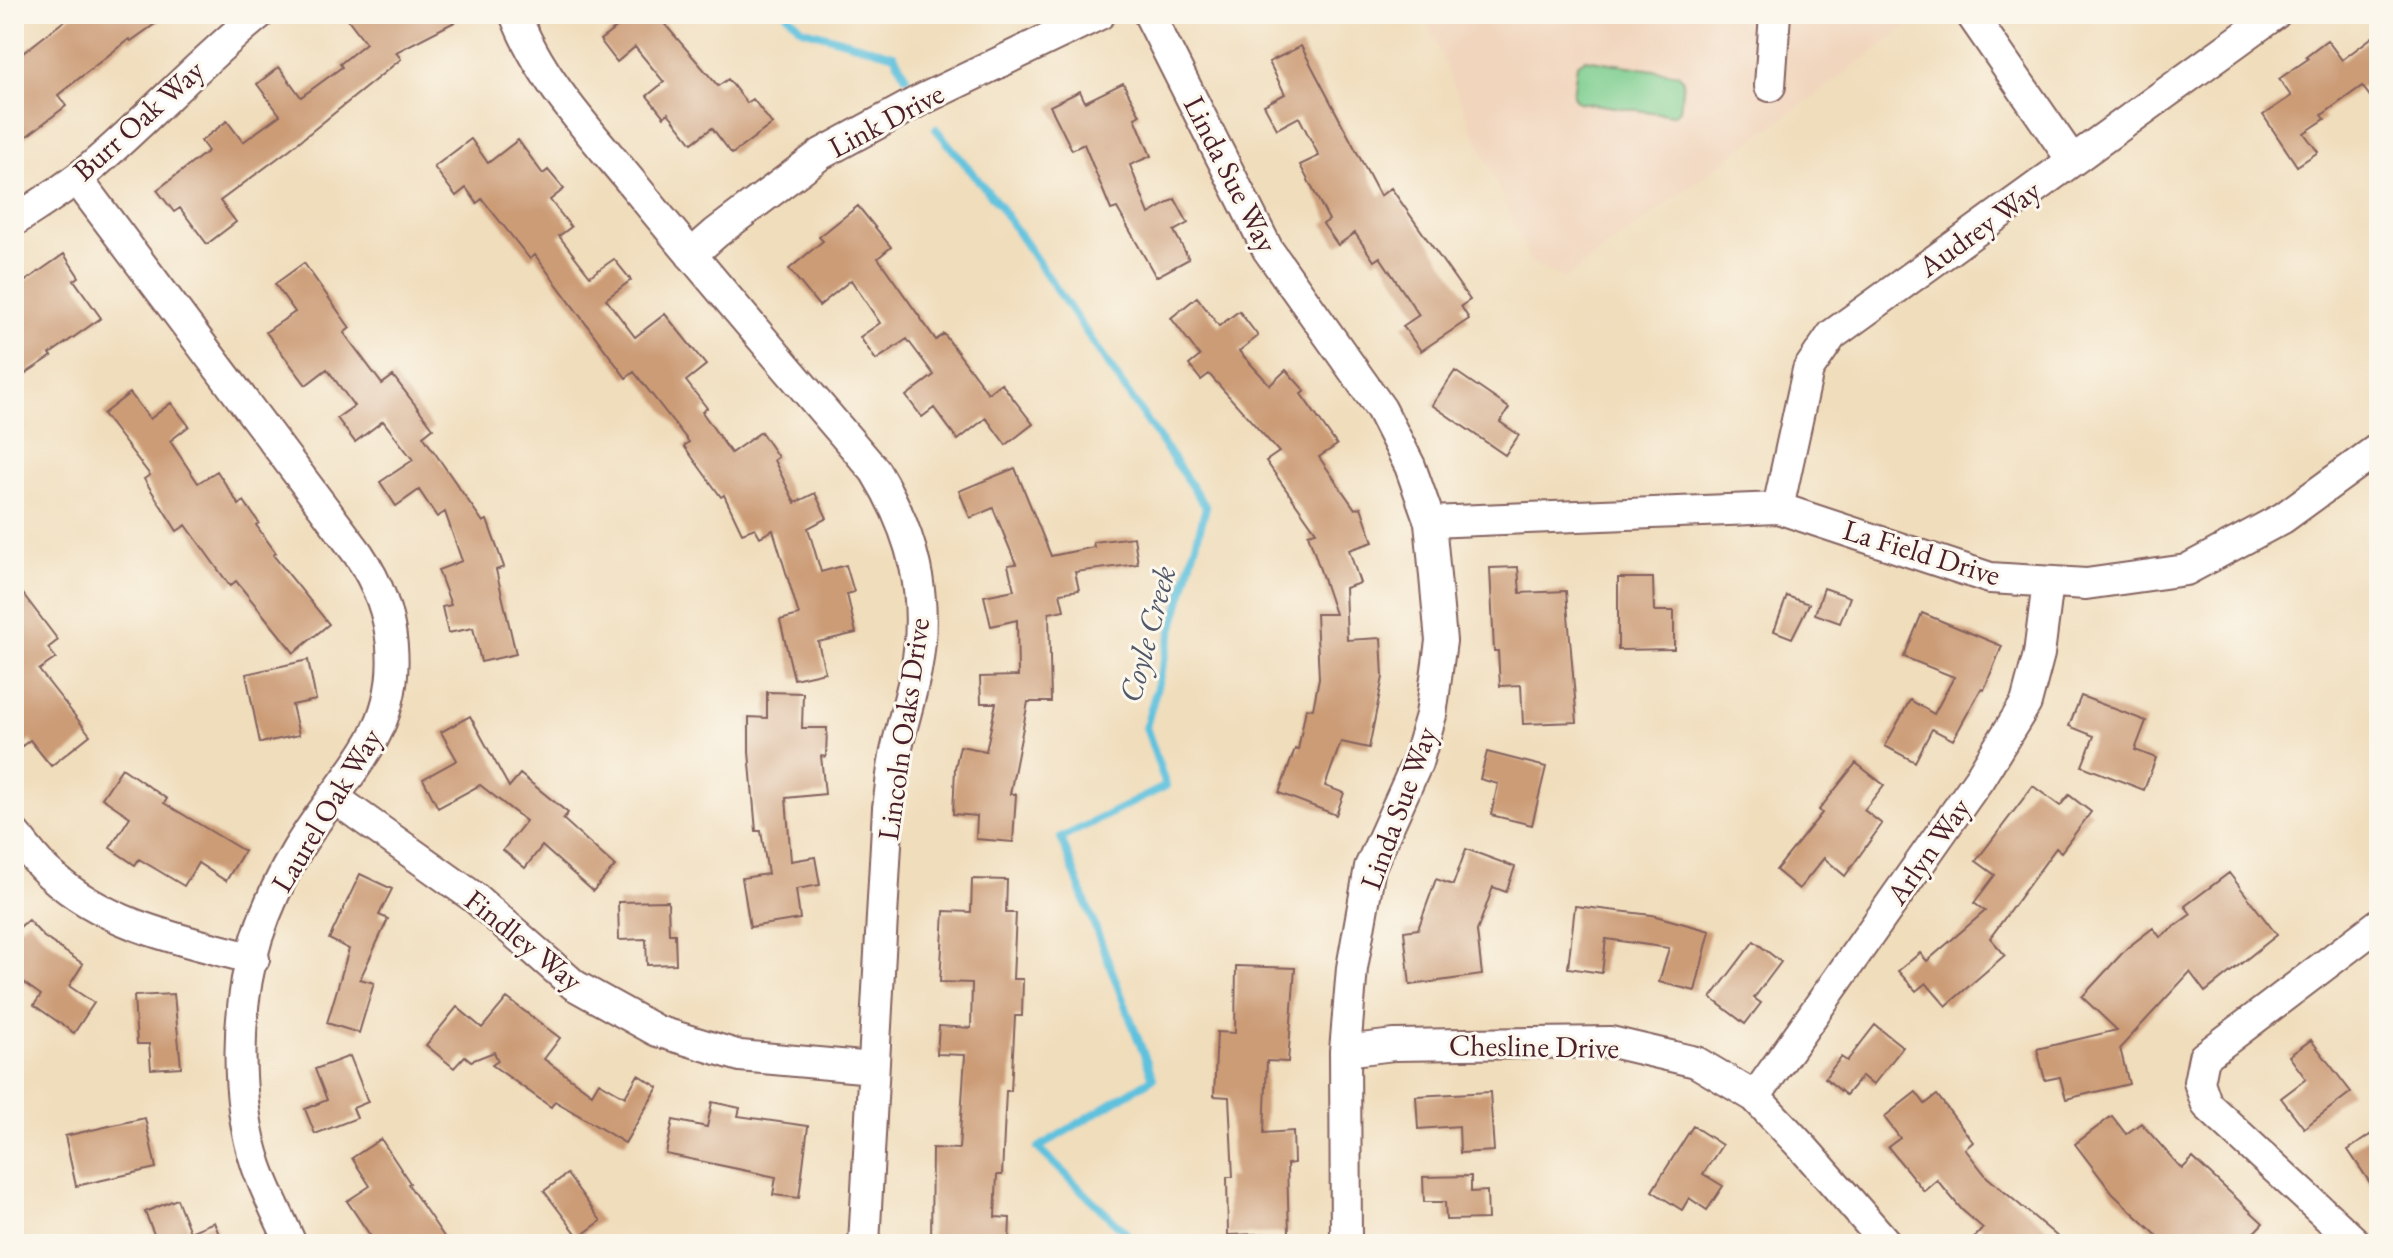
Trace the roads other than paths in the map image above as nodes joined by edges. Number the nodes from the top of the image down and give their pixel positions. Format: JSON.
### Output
{"nodes":[{"id":1,"x":259,"y":14,"type":"edge"},
{"id":2,"x":515,"y":14,"type":"edge"},
{"id":3,"x":1100,"y":14,"type":"edge"},
{"id":4,"x":1149,"y":14,"type":"edge"},
{"id":5,"x":1775,"y":14,"type":"edge"},
{"id":6,"x":1971,"y":14,"type":"edge"},
{"id":7,"x":2275,"y":14,"type":"edge"},
{"id":8,"x":1770,"y":86,"type":"dead end"},
{"id":9,"x":2072,"y":160,"type":"junction"},
{"id":10,"x":77,"y":179,"type":"junction"},
{"id":11,"x":14,"y":221,"type":"edge"},
{"id":12,"x":691,"y":255,"type":"junction"},
{"id":13,"x":2379,"y":448,"type":"edge"},
{"id":14,"x":1778,"y":508,"type":"junction"},
{"id":15,"x":1430,"y":522,"type":"junction"},
{"id":16,"x":2048,"y":582,"type":"junction"},
{"id":17,"x":333,"y":797,"type":"junction"},
{"id":18,"x":14,"y":833,"type":"edge"},
{"id":19,"x":2379,"y":924,"type":"edge"},
{"id":20,"x":254,"y":959,"type":"junction"},
{"id":21,"x":1345,"y":1051,"type":"junction"},
{"id":22,"x":873,"y":1068,"type":"junction"},
{"id":23,"x":1755,"y":1097,"type":"junction"},
{"id":24,"x":2379,"y":1233,"type":"edge"},
{"id":25,"x":291,"y":1244,"type":"edge"},
{"id":26,"x":864,"y":1244,"type":"edge"},
{"id":27,"x":1346,"y":1244,"type":"edge"},
{"id":28,"x":1887,"y":1244,"type":"edge"},
{"id":29,"x":2356,"y":1244,"type":"edge"}],
"edges":[{"from":1,"to":10,"type":"street","name":"Burr Oak Way"},
{"from":2,"to":12,"type":"street","name":"Lincoln Oaks Drive"},
{"from":3,"to":12,"type":"street","name":"Link Drive"},
{"from":4,"to":15,"type":"street","name":"Linda Sue Way"},
{"from":5,"to":8,"type":"street"},
{"from":6,"to":9,"type":"street"},
{"from":7,"to":9,"type":"street","name":"Audrey Way"},
{"from":9,"to":14,"type":"street","name":"Audrey Way"},
{"from":10,"to":11,"type":"street","name":"Burr Oak Way"},
{"from":10,"to":17,"type":"street","name":"Laurel Oak Way"},
{"from":12,"to":22,"type":"street","name":"Lincoln Oaks Drive"},
{"from":13,"to":16,"type":"street","name":"La Field Drive"},
{"from":14,"to":15,"type":"street","name":"La Field Drive"},
{"from":14,"to":16,"type":"street","name":"La Field Drive"},
{"from":15,"to":21,"type":"street","name":"Linda Sue Way"},
{"from":16,"to":23,"type":"street","name":"Arlyn Way"},
{"from":17,"to":20,"type":"street","name":"Laurel Oak Way"},
{"from":17,"to":22,"type":"street","name":"Findley Way"},
{"from":18,"to":20,"type":"street"},
{"from":19,"to":29,"type":"street"},
{"from":20,"to":25,"type":"street","name":"Laurel Oak Way"},
{"from":21,"to":23,"type":"street","name":"Chesline Drive"},
{"from":21,"to":27,"type":"street","name":"Linda Sue Way"},
{"from":22,"to":26,"type":"street","name":"Lincoln Oaks Drive"},
{"from":23,"to":28,"type":"street","name":"Chesline Drive"},
{"from":24,"to":29,"type":"street"}]}
